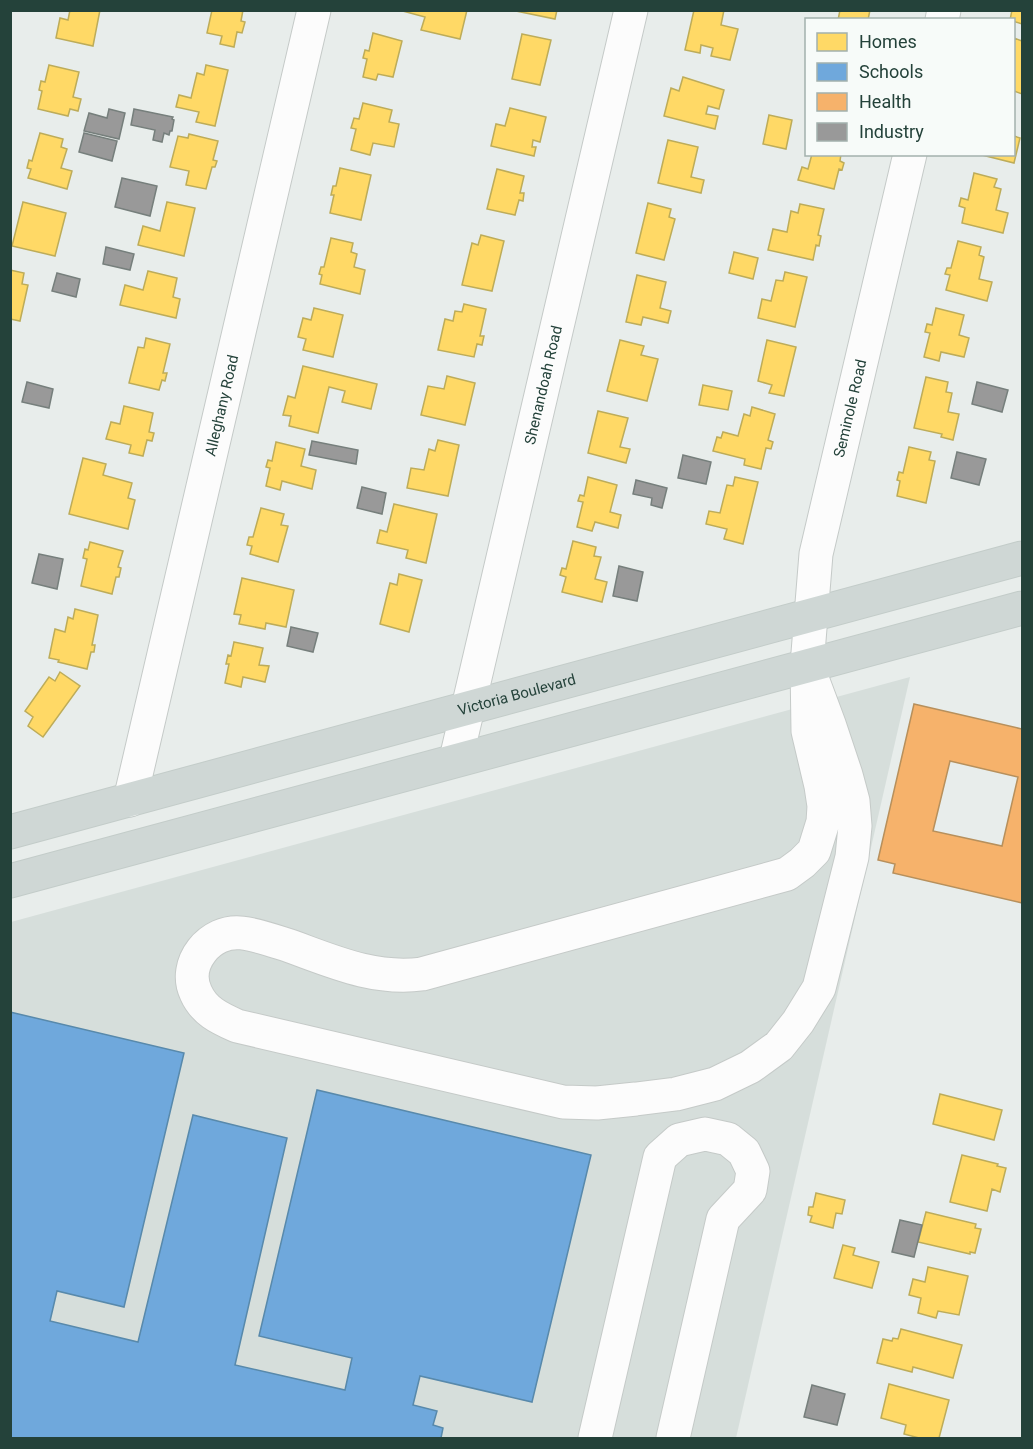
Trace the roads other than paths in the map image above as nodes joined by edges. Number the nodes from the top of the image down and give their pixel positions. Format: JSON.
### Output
{"nodes":[{"id":1,"x":314,"y":10,"type":"edge"},
{"id":2,"x":631,"y":10,"type":"edge"},
{"id":3,"x":910,"y":156,"type":"edge"},
{"id":4,"x":1023,"y":558,"type":"edge"},
{"id":5,"x":1023,"y":608,"type":"edge"},
{"id":6,"x":811,"y":614,"type":"junction"},
{"id":7,"x":807,"y":665,"type":"junction"},
{"id":8,"x":467,"y":709,"type":"junction"},
{"id":9,"x":456,"y":759,"type":"junction"},
{"id":10,"x":130,"y":800,"type":"junction"},
{"id":11,"x":10,"y":832,"type":"edge"},
{"id":12,"x":10,"y":881,"type":"edge"},
{"id":13,"x":595,"y":1438,"type":"edge"},
{"id":14,"x":674,"y":1438,"type":"edge"}],
"edges":[{"from":1,"to":10,"type":"street","name":"Alleghany Road"},
{"from":2,"to":8,"type":"street","name":"Shenandoah Road"},
{"from":3,"to":6,"type":"street","name":"Seminole Road"},
{"from":4,"to":6,"type":"main road","name":"Victoria Boulevard"},
{"from":5,"to":7,"type":"main road"},
{"from":6,"to":7,"type":"street","name":"Seminole Road"},
{"from":6,"to":8,"type":"main road","name":"Victoria Boulevard"},
{"from":7,"to":7,"type":"street","name":"Seminole Road"},
{"from":7,"to":9,"type":"main road"},
{"from":8,"to":9,"type":"street","name":"Shenandoah Road"},
{"from":8,"to":10,"type":"main road","name":"Victoria Boulevard"},
{"from":9,"to":12,"type":"main road"},
{"from":10,"to":11,"type":"main road","name":"Victoria Boulevard"},
{"from":13,"to":14,"type":"street"}]}
